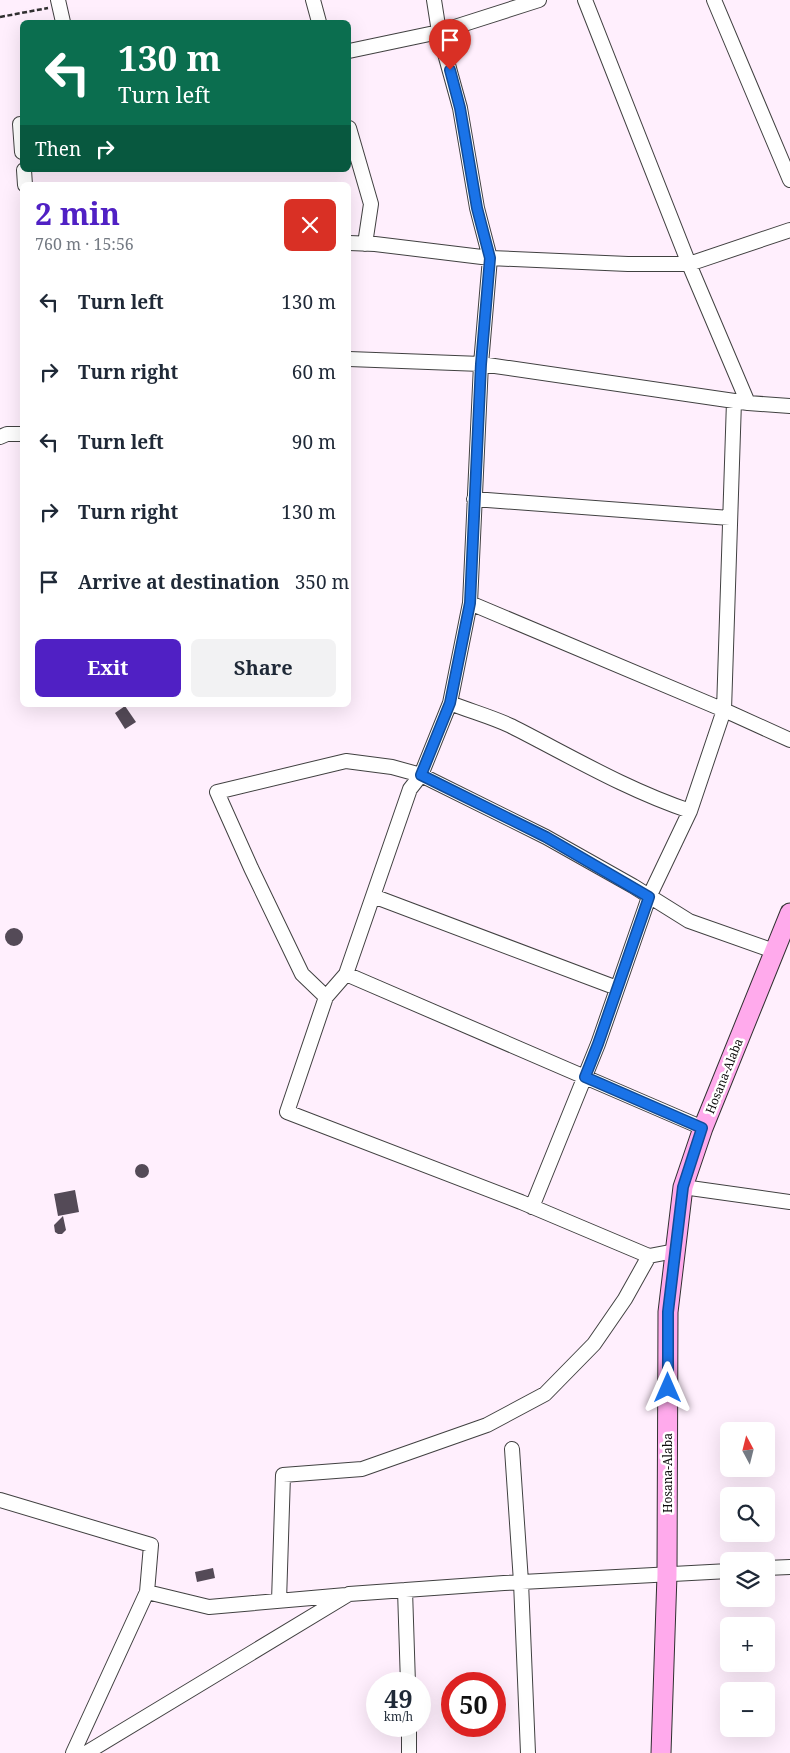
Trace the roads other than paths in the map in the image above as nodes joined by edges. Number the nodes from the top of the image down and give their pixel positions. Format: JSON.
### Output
{"nodes":[{"id":1,"x":314,"y":0,"type":"edge"},
{"id":2,"x":434,"y":0,"type":"edge"},
{"id":3,"x":540,"y":0,"type":"edge"},
{"id":4,"x":585,"y":0,"type":"edge"},
{"id":5,"x":714,"y":0,"type":"edge"},
{"id":6,"x":58,"y":3,"type":"edge"},
{"id":7,"x":62,"y":20,"type":"edge"},
{"id":8,"x":319,"y":20,"type":"edge"},
{"id":9,"x":439,"y":32,"type":"junction"},
{"id":10,"x":351,"y":52,"type":"edge"},
{"id":11,"x":351,"y":135,"type":"edge"},
{"id":12,"x":790,"y":180,"type":"edge"},
{"id":13,"x":790,"y":230,"type":"edge"},
{"id":14,"x":351,"y":243,"type":"edge"},
{"id":15,"x":364,"y":244,"type":"junction"},
{"id":16,"x":490,"y":258,"type":"junction"},
{"id":17,"x":689,"y":264,"type":"junction"},
{"id":18,"x":351,"y":360,"type":"edge"},
{"id":19,"x":481,"y":364,"type":"junction"},
{"id":20,"x":734,"y":401,"type":"junction"},
{"id":21,"x":748,"y":403,"type":"junction"},
{"id":22,"x":790,"y":406,"type":"edge"},
{"id":23,"x":20,"y":434,"type":"edge"},
{"id":24,"x":0,"y":437,"type":"edge"},
{"id":25,"x":474,"y":499,"type":"junction"},
{"id":26,"x":730,"y":518,"type":"junction"},
{"id":27,"x":470,"y":603,"type":"junction"},
{"id":28,"x":450,"y":703,"type":"junction"},
{"id":29,"x":724,"y":710,"type":"junction"},
{"id":30,"x":790,"y":740,"type":"edge"},
{"id":31,"x":421,"y":775,"type":"junction"},
{"id":32,"x":690,"y":811,"type":"junction"},
{"id":33,"x":374,"y":896,"type":"junction"},
{"id":34,"x":649,"y":897,"type":"junction"},
{"id":35,"x":790,"y":913,"type":"edge"},
{"id":36,"x":774,"y":951,"type":"junction"},
{"id":37,"x":346,"y":974,"type":"junction"},
{"id":38,"x":617,"y":988,"type":"junction"},
{"id":39,"x":326,"y":997,"type":"junction"},
{"id":40,"x":585,"y":1077,"type":"junction"},
{"id":41,"x":702,"y":1128,"type":"junction"},
{"id":42,"x":683,"y":1187,"type":"junction"},
{"id":43,"x":790,"y":1202,"type":"edge"},
{"id":44,"x":532,"y":1207,"type":"junction"},
{"id":45,"x":676,"y":1251,"type":"junction"},
{"id":46,"x":649,"y":1256,"type":"junction"},
{"id":47,"x":512,"y":1449,"type":"dead end"},
{"id":48,"x":0,"y":1500,"type":"edge"},
{"id":49,"x":790,"y":1566,"type":"edge"},
{"id":50,"x":775,"y":1567,"type":"edge"},
{"id":51,"x":720,"y":1572,"type":"edge"},
{"id":52,"x":666,"y":1575,"type":"junction"},
{"id":53,"x":521,"y":1582,"type":"junction"},
{"id":54,"x":406,"y":1590,"type":"junction"},
{"id":55,"x":147,"y":1592,"type":"junction"},
{"id":56,"x":350,"y":1594,"type":"junction"},
{"id":57,"x":279,"y":1601,"type":"junction"},
{"id":58,"x":408,"y":1672,"type":"edge"},
{"id":59,"x":409,"y":1737,"type":"edge"},
{"id":60,"x":73,"y":1753,"type":"edge"},
{"id":61,"x":86,"y":1753,"type":"edge"},
{"id":62,"x":409,"y":1753,"type":"edge"},
{"id":63,"x":528,"y":1753,"type":"edge"},
{"id":64,"x":661,"y":1753,"type":"edge"}],
"edges":[{"from":1,"to":8,"type":"street"},
{"from":2,"to":9,"type":"street"},
{"from":3,"to":9,"type":"street"},
{"from":4,"to":17,"type":"street"},
{"from":5,"to":12,"type":"street"},
{"from":6,"to":7,"type":"street"},
{"from":9,"to":10,"type":"street"},
{"from":9,"to":16,"type":"street"},
{"from":11,"to":15,"type":"street"},
{"from":13,"to":17,"type":"street"},
{"from":14,"to":15,"type":"street"},
{"from":15,"to":16,"type":"street"},
{"from":16,"to":17,"type":"street"},
{"from":16,"to":19,"type":"street"},
{"from":17,"to":21,"type":"street"},
{"from":18,"to":19,"type":"street"},
{"from":19,"to":20,"type":"street"},
{"from":19,"to":25,"type":"street"},
{"from":20,"to":21,"type":"street"},
{"from":20,"to":26,"type":"street"},
{"from":21,"to":22,"type":"street"},
{"from":23,"to":24,"type":"street"},
{"from":25,"to":26,"type":"street"},
{"from":25,"to":27,"type":"street"},
{"from":26,"to":29,"type":"street"},
{"from":27,"to":28,"type":"street"},
{"from":27,"to":29,"type":"street"},
{"from":28,"to":31,"type":"street"},
{"from":28,"to":32,"type":"street"},
{"from":29,"to":30,"type":"street"},
{"from":29,"to":32,"type":"street"},
{"from":31,"to":33,"type":"street"},
{"from":31,"to":34,"type":"street"},
{"from":31,"to":39,"type":"street"},
{"from":32,"to":34,"type":"street"},
{"from":33,"to":37,"type":"street"},
{"from":33,"to":38,"type":"street"},
{"from":34,"to":36,"type":"street"},
{"from":34,"to":38,"type":"street"},
{"from":35,"to":36,"type":"main road","name":"Hosana-Alaba"},
{"from":36,"to":41,"type":"main road","name":"Hosana-Alaba"},
{"from":37,"to":39,"type":"street"},
{"from":37,"to":40,"type":"street"},
{"from":38,"to":40,"type":"street"},
{"from":39,"to":44,"type":"street"},
{"from":40,"to":41,"type":"street"},
{"from":40,"to":44,"type":"street"},
{"from":41,"to":42,"type":"main road","name":"Hosana-Alaba"},
{"from":42,"to":43,"type":"street"},
{"from":42,"to":45,"type":"main road","name":"Hosana-Alaba"},
{"from":44,"to":46,"type":"street"},
{"from":45,"to":46,"type":"street"},
{"from":45,"to":52,"type":"main road","name":"Hosana-Alaba"},
{"from":46,"to":57,"type":"street"},
{"from":47,"to":53,"type":"street"},
{"from":48,"to":55,"type":"street"},
{"from":49,"to":50,"type":"street"},
{"from":51,"to":52,"type":"street"},
{"from":52,"to":53,"type":"street"},
{"from":52,"to":64,"type":"main road","name":"Hosana-Alaba"},
{"from":53,"to":54,"type":"street"},
{"from":53,"to":63,"type":"street"},
{"from":54,"to":56,"type":"street"},
{"from":54,"to":58,"type":"street"},
{"from":55,"to":57,"type":"street"},
{"from":55,"to":60,"type":"street"},
{"from":56,"to":57,"type":"street"},
{"from":56,"to":61,"type":"street"},
{"from":59,"to":62,"type":"street"}]}
